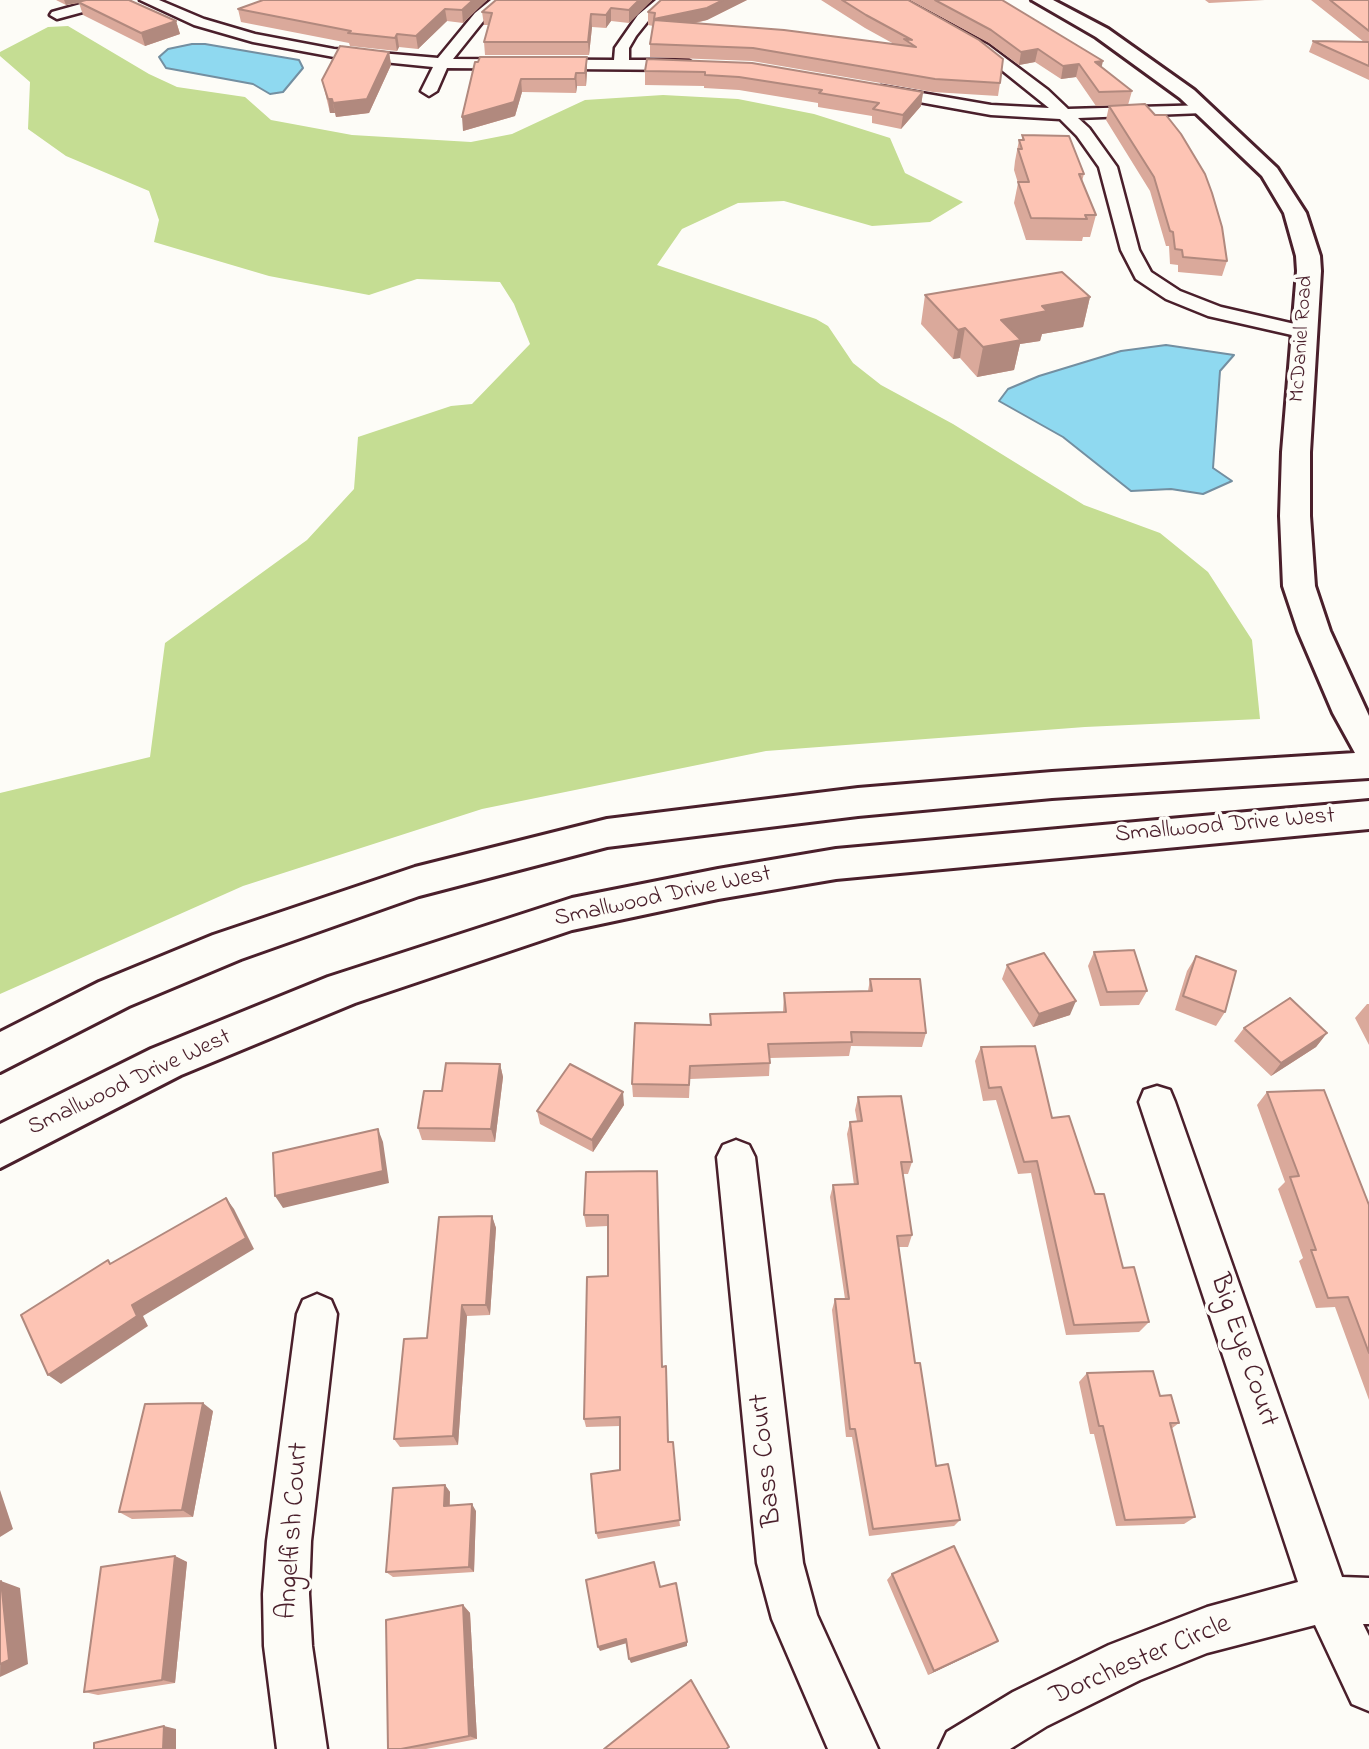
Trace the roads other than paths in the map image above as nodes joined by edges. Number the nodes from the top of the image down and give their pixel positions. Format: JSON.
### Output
{"nodes":[{"id":1,"x":111,"y":0,"type":"edge"},
{"id":2,"x":147,"y":0,"type":"edge"},
{"id":3,"x":499,"y":0,"type":"edge"},
{"id":4,"x":665,"y":0,"type":"edge"},
{"id":5,"x":895,"y":0,"type":"edge"},
{"id":6,"x":1040,"y":0,"type":"edge"},
{"id":7,"x":228,"y":12,"type":"dead end"},
{"id":8,"x":57,"y":15,"type":"dead end"},
{"id":9,"x":199,"y":22,"type":"junction"},
{"id":10,"x":442,"y":63,"type":"junction"},
{"id":11,"x":621,"y":63,"type":"junction"},
{"id":12,"x":701,"y":65,"type":"edge"},
{"id":13,"x":864,"y":88,"type":"edge"},
{"id":14,"x":429,"y":91,"type":"dead end"},
{"id":15,"x":1203,"y":108,"type":"junction"},
{"id":16,"x":1063,"y":114,"type":"junction"},
{"id":17,"x":1305,"y":332,"type":"junction"},
{"id":18,"x":1369,"y":746,"type":"edge"},
{"id":19,"x":1369,"y":765,"type":"edge"},
{"id":20,"x":1369,"y":815,"type":"edge"},
{"id":21,"x":0,"y":1052,"type":"edge"},
{"id":22,"x":1157,"y":1102,"type":"dead end"},
{"id":23,"x":0,"y":1147,"type":"edge"},
{"id":24,"x":736,"y":1157,"type":"dead end"},
{"id":25,"x":317,"y":1314,"type":"dead end"},
{"id":26,"x":1348,"y":1600,"type":"edge"},
{"id":27,"x":1369,"y":1687,"type":"edge"},
{"id":28,"x":302,"y":1749,"type":"edge"},
{"id":29,"x":853,"y":1749,"type":"edge"},
{"id":30,"x":964,"y":1749,"type":"edge"}],
"edges":[{"from":1,"to":8,"type":"street"},
{"from":2,"to":9,"type":"street"},
{"from":3,"to":10,"type":"street"},
{"from":4,"to":11,"type":"street"},
{"from":5,"to":16,"type":"street"},
{"from":6,"to":15,"type":"street","name":"McDaniel Road"},
{"from":7,"to":9,"type":"street"},
{"from":9,"to":10,"type":"street"},
{"from":10,"to":11,"type":"street"},
{"from":10,"to":14,"type":"street"},
{"from":11,"to":12,"type":"street"},
{"from":13,"to":16,"type":"street"},
{"from":15,"to":16,"type":"street"},
{"from":15,"to":17,"type":"street","name":"McDaniel Road"},
{"from":16,"to":17,"type":"street"},
{"from":17,"to":18,"type":"street","name":"McDaniel Road"},
{"from":19,"to":21,"type":"street","name":"Smallwood Drive West"},
{"from":20,"to":23,"type":"street","name":"Smallwood Drive West"},
{"from":22,"to":26,"type":"street","name":"Big Eye Court"},
{"from":24,"to":29,"type":"street","name":"Bass Court"},
{"from":25,"to":28,"type":"street","name":"Angelfish Court"},
{"from":26,"to":27,"type":"street","name":"Big Eye Court"},
{"from":26,"to":30,"type":"street","name":"Dorchester Circle"}]}
